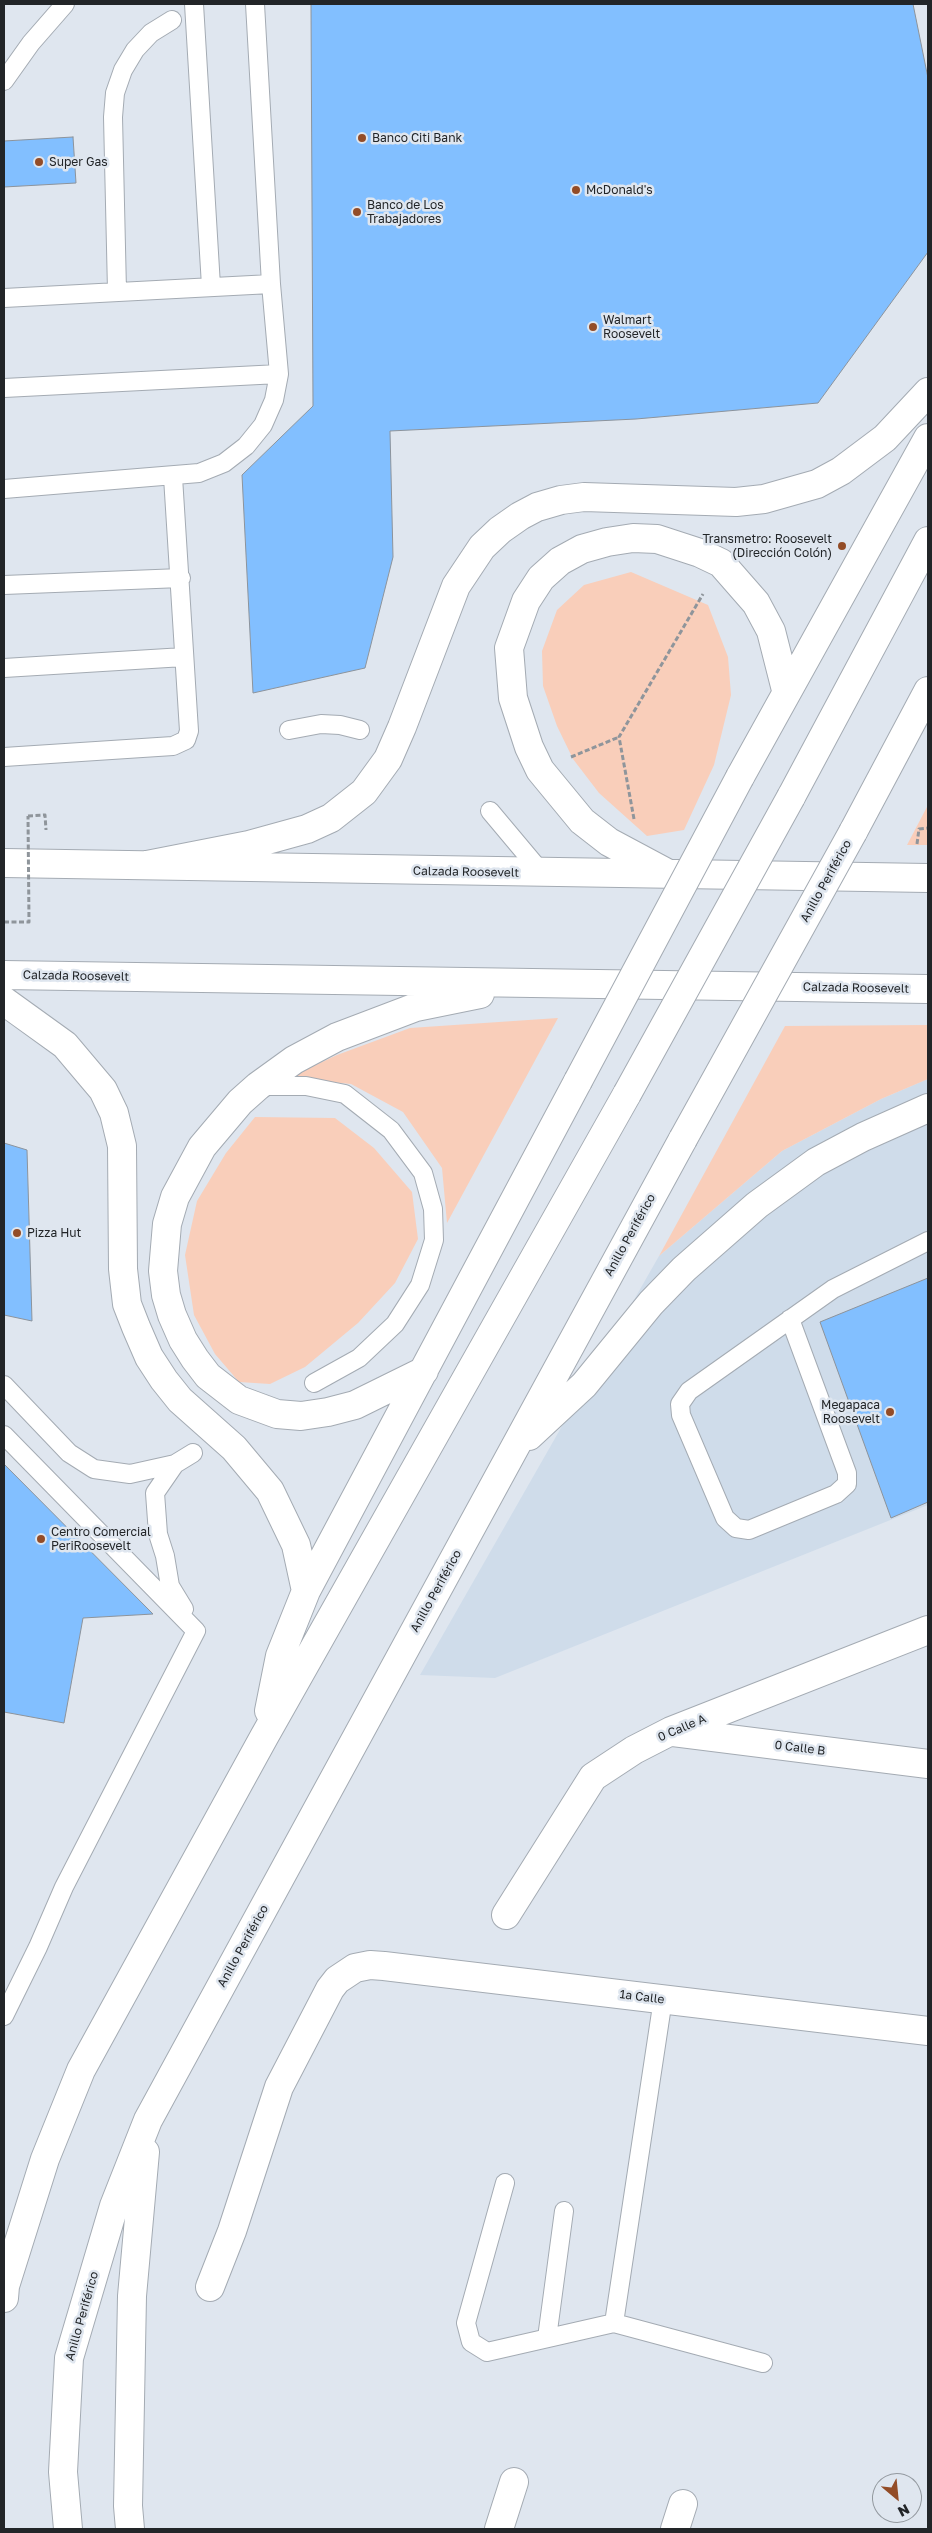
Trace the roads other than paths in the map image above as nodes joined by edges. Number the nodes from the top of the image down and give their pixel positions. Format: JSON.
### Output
{"nodes":[{"id":1,"x":65,"y":4,"type":"edge"},
{"id":2,"x":194,"y":4,"type":"edge"},
{"id":3,"x":255,"y":4,"type":"edge"},
{"id":4,"x":172,"y":20,"type":"dead end"},
{"id":5,"x":4,"y":81,"type":"edge"},
{"id":6,"x":271,"y":284,"type":"junction"},
{"id":7,"x":211,"y":286,"type":"junction"},
{"id":8,"x":117,"y":291,"type":"junction"},
{"id":9,"x":4,"y":294,"type":"edge"},
{"id":10,"x":279,"y":374,"type":"junction"},
{"id":11,"x":4,"y":388,"type":"edge"},
{"id":12,"x":928,"y":392,"type":"edge"},
{"id":13,"x":928,"y":438,"type":"edge"},
{"id":14,"x":173,"y":477,"type":"junction"},
{"id":15,"x":4,"y":489,"type":"edge"},
{"id":16,"x":928,"y":541,"type":"edge"},
{"id":17,"x":181,"y":578,"type":"junction"},
{"id":18,"x":4,"y":586,"type":"edge"},
{"id":19,"x":184,"y":657,"type":"junction"},
{"id":20,"x":4,"y":668,"type":"edge"},
{"id":21,"x":786,"y":690,"type":"junction"},
{"id":22,"x":928,"y":691,"type":"edge"},
{"id":23,"x":289,"y":730,"type":"dead end"},
{"id":24,"x":360,"y":730,"type":"dead end"},
{"id":25,"x":4,"y":757,"type":"edge"},
{"id":26,"x":490,"y":811,"type":"dead end"},
{"id":27,"x":4,"y":863,"type":"edge"},
{"id":28,"x":147,"y":865,"type":"junction"},
{"id":29,"x":542,"y":873,"type":"junction"},
{"id":30,"x":670,"y":875,"type":"junction"},
{"id":31,"x":928,"y":878,"type":"edge"},
{"id":32,"x":4,"y":975,"type":"edge"},
{"id":33,"x":574,"y":984,"type":"junction"},
{"id":34,"x":928,"y":989,"type":"edge"},
{"id":35,"x":4,"y":1001,"type":"edge"},
{"id":36,"x":258,"y":1086,"type":"junction"},
{"id":37,"x":928,"y":1108,"type":"edge"},
{"id":38,"x":928,"y":1241,"type":"edge"},
{"id":39,"x":790,"y":1319,"type":"junction"},
{"id":40,"x":424,"y":1371,"type":"junction"},
{"id":41,"x":314,"y":1383,"type":"dead end"},
{"id":42,"x":4,"y":1385,"type":"edge"},
{"id":43,"x":4,"y":1435,"type":"edge"},
{"id":44,"x":512,"y":1452,"type":"junction"},
{"id":45,"x":193,"y":1453,"type":"dead end"},
{"id":46,"x":175,"y":1464,"type":"junction"},
{"id":47,"x":306,"y":1591,"type":"junction"},
{"id":48,"x":928,"y":1630,"type":"edge"},
{"id":49,"x":196,"y":1631,"type":"junction"},
{"id":50,"x":672,"y":1731,"type":"junction"},
{"id":51,"x":264,"y":1737,"type":"junction"},
{"id":52,"x":928,"y":1764,"type":"edge"},
{"id":53,"x":506,"y":1915,"type":"dead end"},
{"id":54,"x":663,"y":1999,"type":"junction"},
{"id":55,"x":4,"y":2016,"type":"edge"},
{"id":56,"x":928,"y":2031,"type":"edge"},
{"id":57,"x":148,"y":2120,"type":"junction"},
{"id":58,"x":505,"y":2183,"type":"dead end"},
{"id":59,"x":564,"y":2211,"type":"dead end"},
{"id":60,"x":210,"y":2287,"type":"dead end"},
{"id":61,"x":4,"y":2298,"type":"edge"},
{"id":62,"x":614,"y":2323,"type":"junction"},
{"id":63,"x":547,"y":2338,"type":"junction"},
{"id":64,"x":763,"y":2363,"type":"dead end"},
{"id":65,"x":514,"y":2482,"type":"dead end"},
{"id":66,"x":129,"y":2518,"type":"edge"},
{"id":67,"x":68,"y":2529,"type":"edge"},
{"id":68,"x":142,"y":2529,"type":"edge"},
{"id":69,"x":499,"y":2529,"type":"edge"}],
"edges":[{"from":1,"to":5,"type":"lane"},
{"from":2,"to":7,"type":"lane"},
{"from":3,"to":6,"type":"lane"},
{"from":4,"to":8,"type":"lane"},
{"from":6,"to":7,"type":"lane"},
{"from":6,"to":10,"type":"lane"},
{"from":7,"to":8,"type":"lane"},
{"from":8,"to":9,"type":"lane"},
{"from":10,"to":11,"type":"lane"},
{"from":10,"to":14,"type":"lane"},
{"from":12,"to":28,"type":"main road"},
{"from":13,"to":21,"type":"main road"},
{"from":14,"to":15,"type":"lane"},
{"from":14,"to":17,"type":"lane"},
{"from":16,"to":51,"type":"main road","bridge":true},
{"from":17,"to":18,"type":"lane"},
{"from":17,"to":19,"type":"lane"},
{"from":19,"to":20,"type":"lane"},
{"from":19,"to":25,"type":"lane"},
{"from":21,"to":30,"type":"main road"},
{"from":21,"to":40,"type":"main road","bridge":true},
{"from":22,"to":44,"type":"main road","name":"Anillo Periférico","bridge":true},
{"from":23,"to":24,"type":"lane"},
{"from":26,"to":29,"type":"lane"},
{"from":27,"to":28,"type":"main road","name":"Calzada Roosevelt"},
{"from":28,"to":29,"type":"main road","name":"Calzada Roosevelt"},
{"from":29,"to":30,"type":"main road","name":"Calzada Roosevelt"},
{"from":30,"to":31,"type":"main road","name":"Calzada Roosevelt"},
{"from":32,"to":33,"type":"main road","name":"Calzada Roosevelt"},
{"from":33,"to":34,"type":"main road","name":"Calzada Roosevelt"},
{"from":33,"to":36,"type":"main road"},
{"from":35,"to":47,"type":"main road"},
{"from":36,"to":40,"type":"main road"},
{"from":36,"to":41,"type":"lane"},
{"from":37,"to":44,"type":"main road"},
{"from":38,"to":39,"type":"lane"},
{"from":39,"to":39,"type":"lane"},
{"from":40,"to":47,"type":"main road"},
{"from":42,"to":46,"type":"lane"},
{"from":43,"to":49,"type":"lane"},
{"from":44,"to":57,"type":"main road","name":"Anillo Periférico"},
{"from":45,"to":46,"type":"lane"},
{"from":46,"to":49,"type":"lane"},
{"from":47,"to":51,"type":"main road"},
{"from":48,"to":50,"type":"main road","name":"0 Calle A"},
{"from":49,"to":55,"type":"lane"},
{"from":50,"to":52,"type":"main road","name":"0 Calle B"},
{"from":50,"to":53,"type":"main road","name":"0 Calle A"},
{"from":51,"to":61,"type":"main road"},
{"from":54,"to":56,"type":"main road","name":"1a Calle"},
{"from":54,"to":60,"type":"main road","name":"1a Calle"},
{"from":54,"to":62,"type":"lane"},
{"from":57,"to":66,"type":"main road"},
{"from":57,"to":67,"type":"main road","name":"Anillo Periférico"},
{"from":58,"to":63,"type":"lane"},
{"from":59,"to":63,"type":"lane"},
{"from":62,"to":63,"type":"lane"},
{"from":62,"to":64,"type":"lane"},
{"from":65,"to":69,"type":"main road"},
{"from":66,"to":68,"type":"main road"}]}
